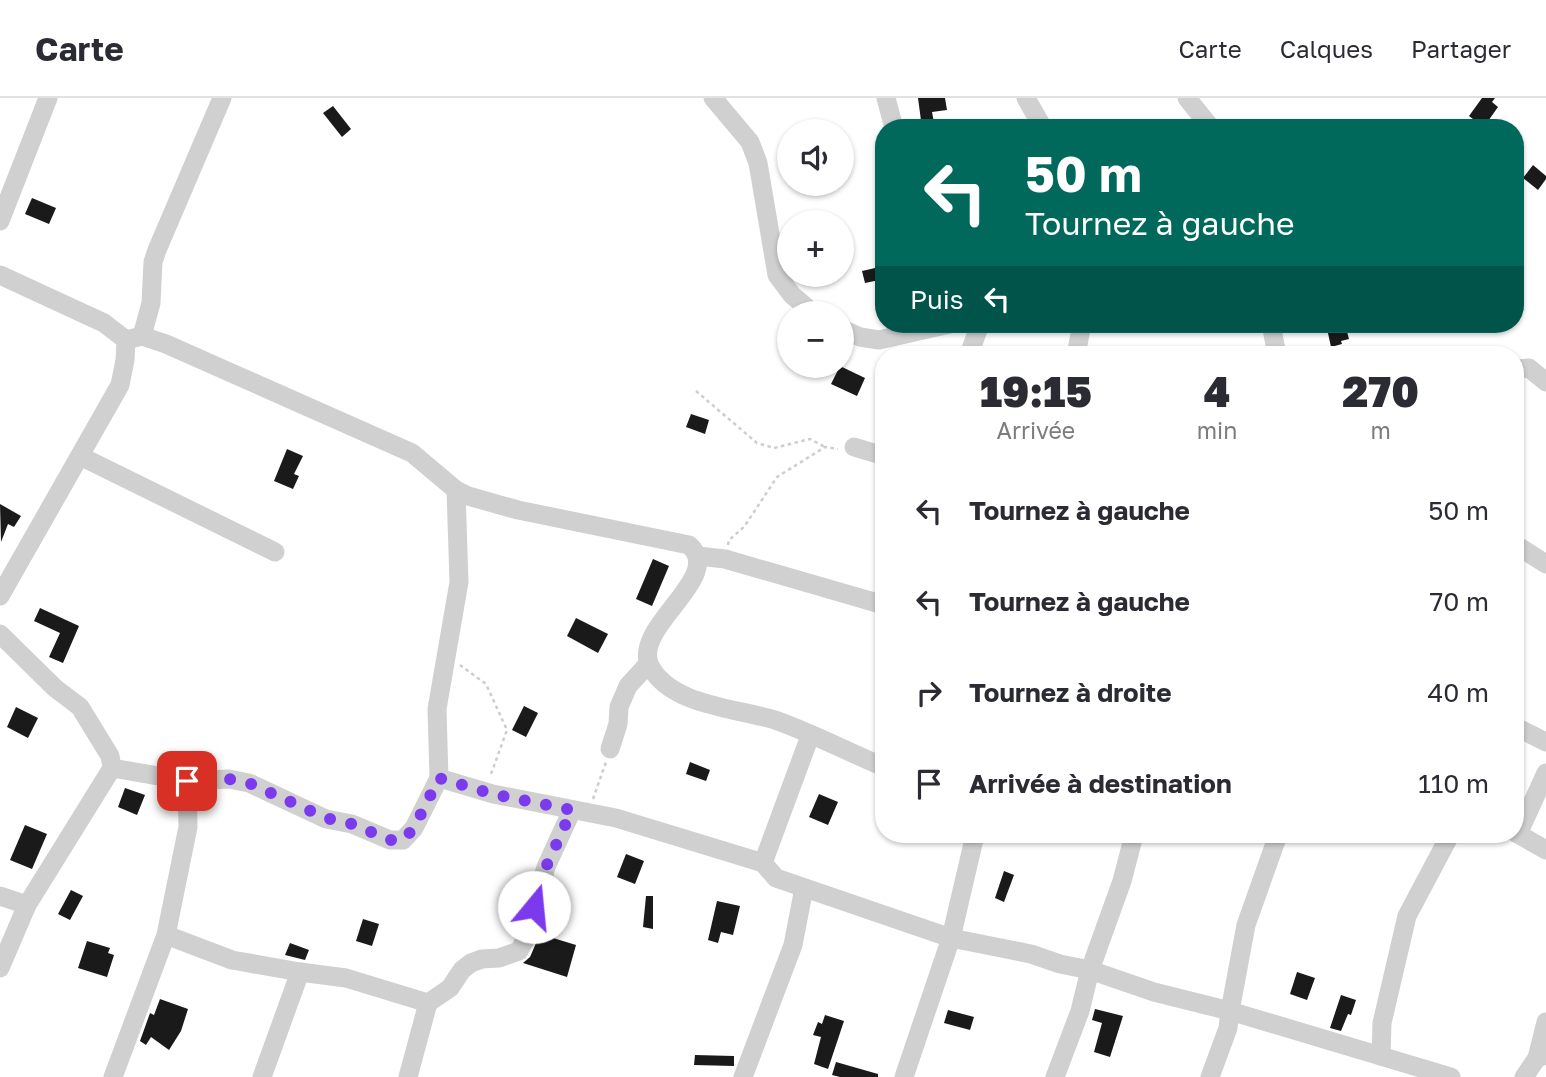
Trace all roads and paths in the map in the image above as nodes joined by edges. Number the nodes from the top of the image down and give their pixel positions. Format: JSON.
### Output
{"nodes":[{"id":1,"x":48,"y":98,"type":"edge"},
{"id":2,"x":222,"y":98,"type":"edge"},
{"id":3,"x":713,"y":98,"type":"edge"},
{"id":4,"x":886,"y":98,"type":"edge"},
{"id":5,"x":1026,"y":98,"type":"edge"},
{"id":6,"x":1187,"y":98,"type":"edge"},
{"id":7,"x":892,"y":119,"type":"edge"},
{"id":8,"x":1038,"y":119,"type":"edge"},
{"id":9,"x":1204,"y":119,"type":"edge"},
{"id":10,"x":0,"y":221,"type":"edge"},
{"id":11,"x":0,"y":275,"type":"edge"},
{"id":12,"x":799,"y":301,"type":"edge"},
{"id":13,"x":908,"y":333,"type":"edge"},
{"id":14,"x":854,"y":334,"type":"edge"},
{"id":15,"x":134,"y":338,"type":"junction"},
{"id":16,"x":1524,"y":368,"type":"edge"},
{"id":17,"x":1546,"y":382,"type":"edge"},
{"id":18,"x":696,"y":391,"type":"dead end"},
{"id":19,"x":825,"y":447,"type":"junction"},
{"id":20,"x":854,"y":447,"type":"joint"},
{"id":21,"x":875,"y":453,"type":"edge"},
{"id":22,"x":80,"y":456,"type":"junction"},
{"id":23,"x":456,"y":489,"type":"junction"},
{"id":24,"x":1524,"y":550,"type":"edge"},
{"id":25,"x":275,"y":552,"type":"dead end"},
{"id":26,"x":698,"y":556,"type":"junction"},
{"id":27,"x":725,"y":559,"type":"junction"},
{"id":28,"x":1546,"y":564,"type":"edge"},
{"id":29,"x":0,"y":596,"type":"edge"},
{"id":30,"x":875,"y":602,"type":"edge"},
{"id":31,"x":0,"y":635,"type":"edge"},
{"id":32,"x":446,"y":655,"type":"junction"},
{"id":33,"x":649,"y":663,"type":"junction"},
{"id":34,"x":1524,"y":731,"type":"edge"},
{"id":35,"x":810,"y":736,"type":"junction"},
{"id":36,"x":1546,"y":742,"type":"edge"},
{"id":37,"x":610,"y":749,"type":"joint"},
{"id":38,"x":875,"y":763,"type":"edge"},
{"id":39,"x":112,"y":768,"type":"junction"},
{"id":40,"x":1546,"y":774,"type":"edge"},
{"id":41,"x":439,"y":778,"type":"junction"},
{"id":42,"x":187,"y":781,"type":"junction"},
{"id":43,"x":493,"y":794,"type":"junction"},
{"id":44,"x":579,"y":811,"type":"junction"},
{"id":45,"x":1524,"y":819,"type":"edge"},
{"id":46,"x":1524,"y":837,"type":"edge"},
{"id":47,"x":973,"y":843,"type":"edge"},
{"id":48,"x":1131,"y":843,"type":"edge"},
{"id":49,"x":1275,"y":843,"type":"edge"},
{"id":50,"x":1446,"y":843,"type":"edge"},
{"id":51,"x":1546,"y":850,"type":"edge"},
{"id":52,"x":763,"y":863,"type":"junction"},
{"id":53,"x":804,"y":888,"type":"junction"},
{"id":54,"x":0,"y":896,"type":"edge"},
{"id":55,"x":27,"y":905,"type":"junction"},
{"id":56,"x":166,"y":936,"type":"junction"},
{"id":57,"x":951,"y":938,"type":"junction"},
{"id":58,"x":0,"y":968,"type":"edge"},
{"id":59,"x":1090,"y":970,"type":"junction"},
{"id":60,"x":300,"y":972,"type":"junction"},
{"id":61,"x":428,"y":1003,"type":"junction"},
{"id":62,"x":1230,"y":1011,"type":"junction"},
{"id":63,"x":1546,"y":1022,"type":"edge"},
{"id":64,"x":1381,"y":1056,"type":"junction"},
{"id":65,"x":1541,"y":1056,"type":"edge"},
{"id":66,"x":113,"y":1077,"type":"edge"},
{"id":67,"x":262,"y":1077,"type":"edge"},
{"id":68,"x":408,"y":1077,"type":"edge"},
{"id":69,"x":743,"y":1077,"type":"edge"},
{"id":70,"x":904,"y":1077,"type":"edge"},
{"id":71,"x":1055,"y":1077,"type":"edge"},
{"id":72,"x":1210,"y":1077,"type":"edge"},
{"id":73,"x":1451,"y":1077,"type":"edge"},
{"id":74,"x":1524,"y":1077,"type":"edge"}],
"edges":[{"from":1,"to":10,"type":"street"},
{"from":2,"to":15,"type":"street"},
{"from":3,"to":12,"type":"street"},
{"from":4,"to":7,"type":"street"},
{"from":5,"to":8,"type":"street"},
{"from":6,"to":9,"type":"street"},
{"from":11,"to":15,"type":"street"},
{"from":13,"to":14,"type":"street"},
{"from":15,"to":22,"type":"street"},
{"from":15,"to":23,"type":"street"},
{"from":16,"to":17,"type":"street"},
{"from":18,"to":19,"type":"path"},
{"from":19,"to":20,"type":"path"},
{"from":19,"to":27,"type":"path"},
{"from":20,"to":21,"type":"street"},
{"from":22,"to":25,"type":"street"},
{"from":22,"to":29,"type":"street"},
{"from":23,"to":26,"type":"street"},
{"from":23,"to":32,"type":"street"},
{"from":24,"to":28,"type":"street"},
{"from":26,"to":27,"type":"street"},
{"from":26,"to":33,"type":"street"},
{"from":27,"to":30,"type":"street"},
{"from":31,"to":39,"type":"street"},
{"from":32,"to":41,"type":"street"},
{"from":32,"to":43,"type":"path"},
{"from":33,"to":35,"type":"street"},
{"from":33,"to":37,"type":"street"},
{"from":34,"to":36,"type":"street"},
{"from":35,"to":38,"type":"street"},
{"from":35,"to":52,"type":"street"},
{"from":37,"to":44,"type":"path"},
{"from":39,"to":42,"type":"street"},
{"from":39,"to":55,"type":"street"},
{"from":40,"to":45,"type":"street"},
{"from":41,"to":42,"type":"street"},
{"from":41,"to":43,"type":"street"},
{"from":42,"to":56,"type":"street"},
{"from":43,"to":44,"type":"street"},
{"from":44,"to":52,"type":"street"},
{"from":44,"to":61,"type":"street"},
{"from":46,"to":51,"type":"street"},
{"from":47,"to":57,"type":"street"},
{"from":48,"to":59,"type":"street"},
{"from":49,"to":62,"type":"street"},
{"from":50,"to":64,"type":"street"},
{"from":52,"to":53,"type":"street"},
{"from":53,"to":57,"type":"street"},
{"from":53,"to":69,"type":"street"},
{"from":54,"to":55,"type":"street"},
{"from":55,"to":58,"type":"street"},
{"from":56,"to":60,"type":"street"},
{"from":56,"to":66,"type":"street"},
{"from":57,"to":59,"type":"street"},
{"from":57,"to":70,"type":"street"},
{"from":59,"to":62,"type":"street"},
{"from":59,"to":71,"type":"street"},
{"from":60,"to":61,"type":"street"},
{"from":60,"to":67,"type":"street"},
{"from":61,"to":68,"type":"street"},
{"from":62,"to":64,"type":"street"},
{"from":62,"to":72,"type":"street"},
{"from":63,"to":65,"type":"street"},
{"from":64,"to":73,"type":"street"},
{"from":65,"to":74,"type":"street"}]}
